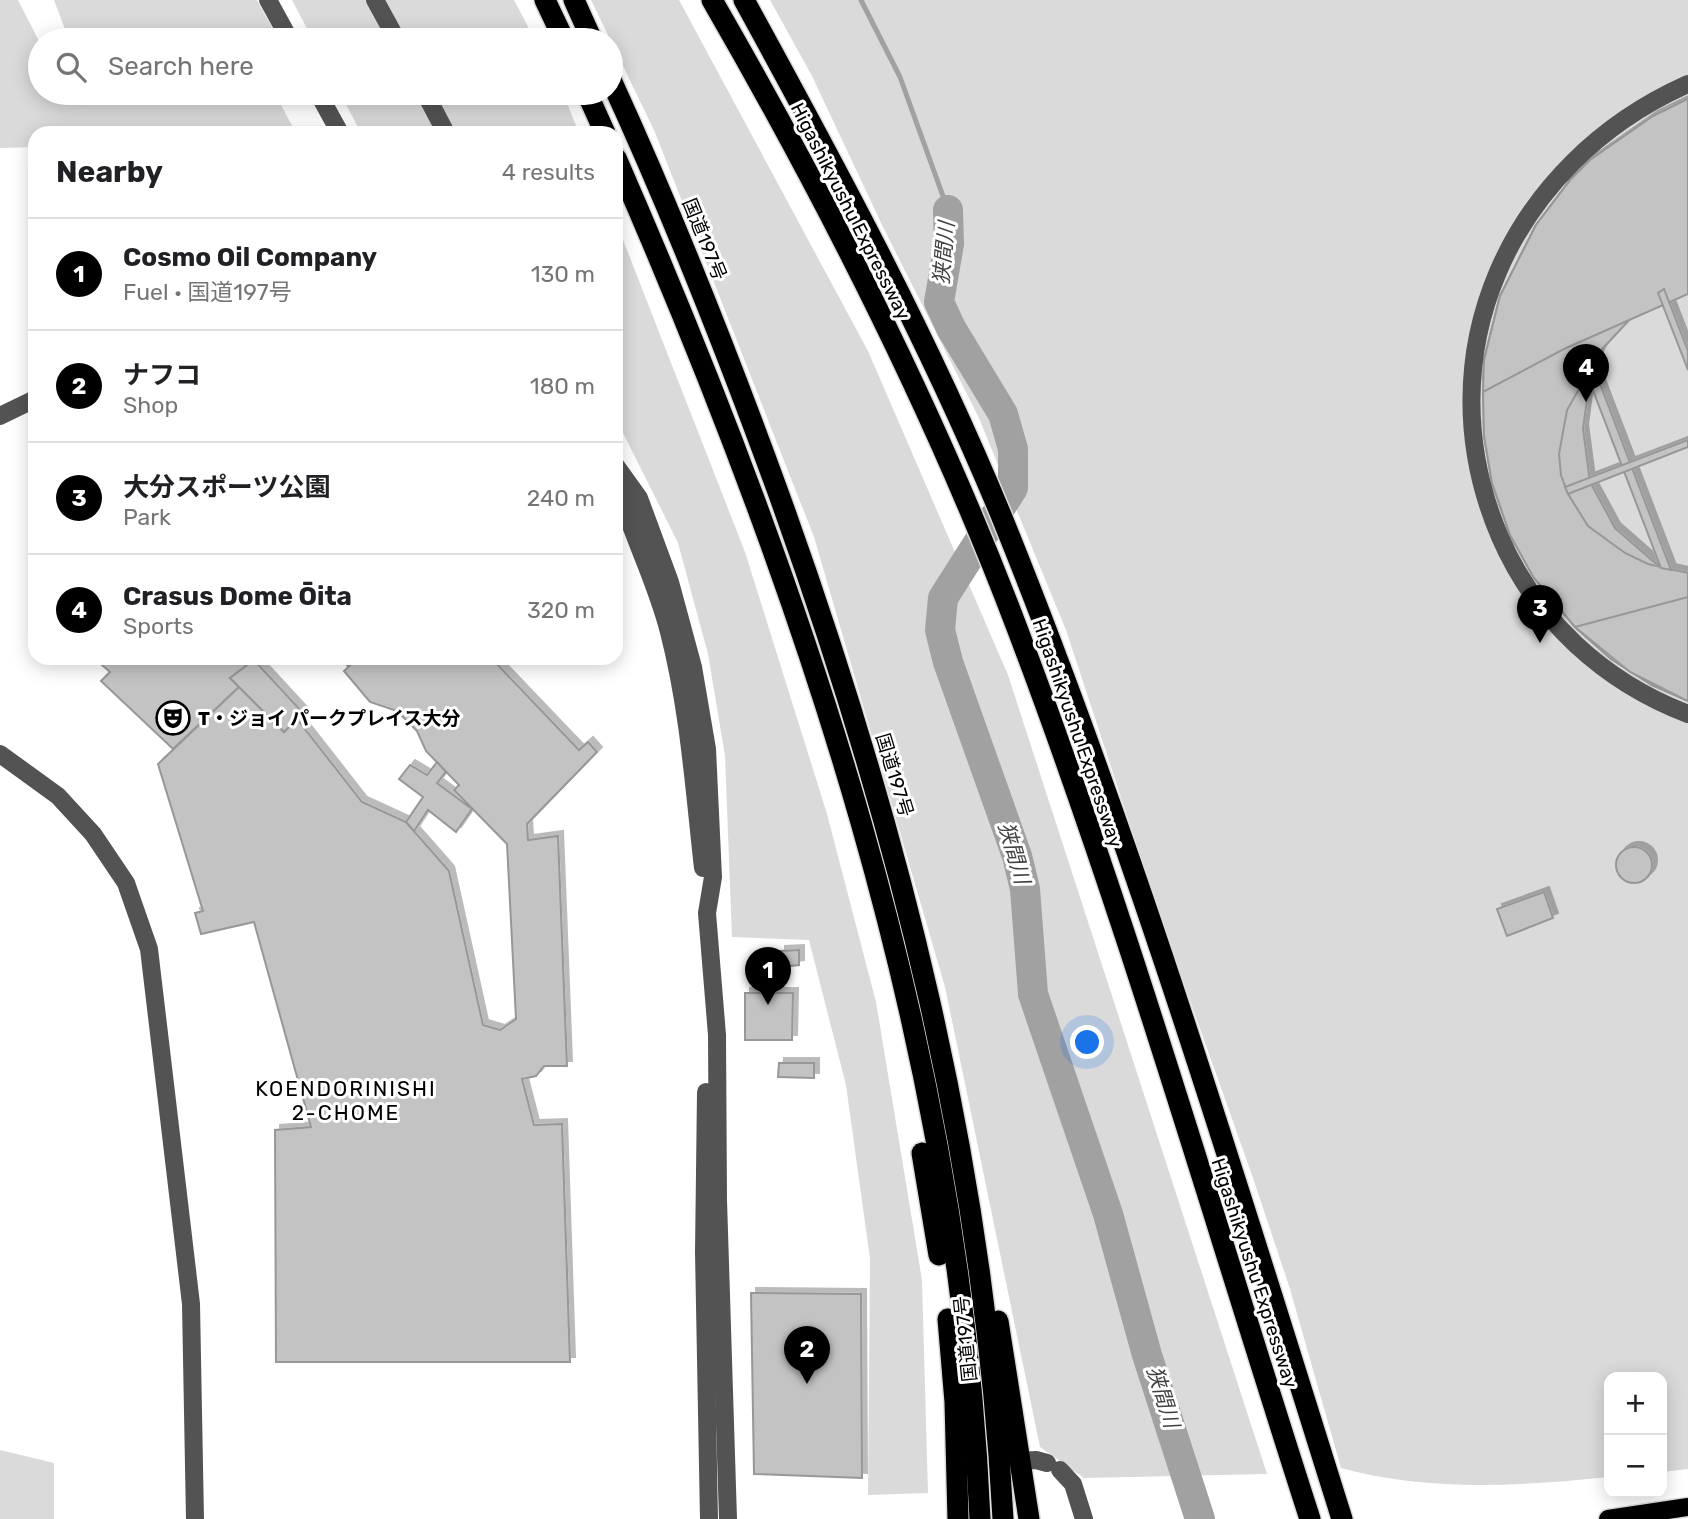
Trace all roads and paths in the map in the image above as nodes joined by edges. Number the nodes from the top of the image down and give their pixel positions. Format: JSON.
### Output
{"nodes":[{"id":1,"x":268,"y":0,"type":"edge"},
{"id":2,"x":375,"y":0,"type":"edge"},
{"id":3,"x":545,"y":0,"type":"edge"},
{"id":4,"x":574,"y":0,"type":"edge"},
{"id":5,"x":712,"y":0,"type":"edge"},
{"id":6,"x":744,"y":0,"type":"edge"},
{"id":7,"x":283,"y":28,"type":"edge"},
{"id":8,"x":390,"y":28,"type":"edge"},
{"id":9,"x":558,"y":28,"type":"edge"},
{"id":10,"x":587,"y":28,"type":"edge"},
{"id":11,"x":1688,"y":84,"type":"edge"},
{"id":12,"x":325,"y":105,"type":"edge"},
{"id":13,"x":431,"y":105,"type":"edge"},
{"id":14,"x":592,"y":105,"type":"edge"},
{"id":15,"x":623,"y":105,"type":"edge"},
{"id":16,"x":336,"y":126,"type":"edge"},
{"id":17,"x":442,"y":126,"type":"edge"},
{"id":18,"x":602,"y":126,"type":"edge"},
{"id":19,"x":623,"y":174,"type":"edge"},
{"id":20,"x":28,"y":402,"type":"edge"},
{"id":21,"x":0,"y":416,"type":"edge"},
{"id":22,"x":623,"y":476,"type":"edge"},
{"id":23,"x":623,"y":500,"type":"edge"},
{"id":24,"x":1688,"y":714,"type":"edge"},
{"id":25,"x":0,"y":754,"type":"edge"},
{"id":26,"x":708,"y":913,"type":"junction"},
{"id":27,"x":906,"y":998,"type":"junction"},
{"id":28,"x":974,"y":1228,"type":"junction"},
{"id":29,"x":1021,"y":1461,"type":"junction"},
{"id":30,"x":1688,"y":1507,"type":"edge"},
{"id":31,"x":195,"y":1519,"type":"edge"},
{"id":32,"x":709,"y":1519,"type":"edge"},
{"id":33,"x":728,"y":1519,"type":"edge"},
{"id":34,"x":958,"y":1519,"type":"edge"},
{"id":35,"x":980,"y":1519,"type":"edge"},
{"id":36,"x":1003,"y":1519,"type":"edge"},
{"id":37,"x":1029,"y":1519,"type":"edge"},
{"id":38,"x":1084,"y":1519,"type":"edge"},
{"id":39,"x":1310,"y":1519,"type":"edge"},
{"id":40,"x":1344,"y":1519,"type":"edge"},
{"id":41,"x":1608,"y":1519,"type":"edge"}],
"edges":[{"from":1,"to":7,"type":"street"},
{"from":2,"to":8,"type":"street"},
{"from":3,"to":9,"type":"highway"},
{"from":4,"to":10,"type":"highway"},
{"from":5,"to":39,"type":"highway","name":"Higashikyushu Expressway"},
{"from":6,"to":40,"type":"highway","name":"Higashikyushu Expressway"},
{"from":11,"to":24,"type":"street"},
{"from":12,"to":16,"type":"street"},
{"from":13,"to":17,"type":"street"},
{"from":14,"to":18,"type":"highway"},
{"from":15,"to":28,"type":"highway","name":"国道197号"},
{"from":19,"to":27,"type":"highway","name":"国道197号"},
{"from":20,"to":21,"type":"street"},
{"from":22,"to":26,"type":"street"},
{"from":23,"to":26,"type":"street"},
{"from":25,"to":31,"type":"street"},
{"from":26,"to":32,"type":"street"},
{"from":26,"to":33,"type":"street"},
{"from":27,"to":34,"type":"highway"},
{"from":27,"to":35,"type":"highway","name":"国道197号"},
{"from":28,"to":29,"type":"highway"},
{"from":28,"to":36,"type":"highway","name":"国道197号"},
{"from":29,"to":37,"type":"highway"},
{"from":29,"to":38,"type":"street"},
{"from":30,"to":41,"type":"main road"}]}
